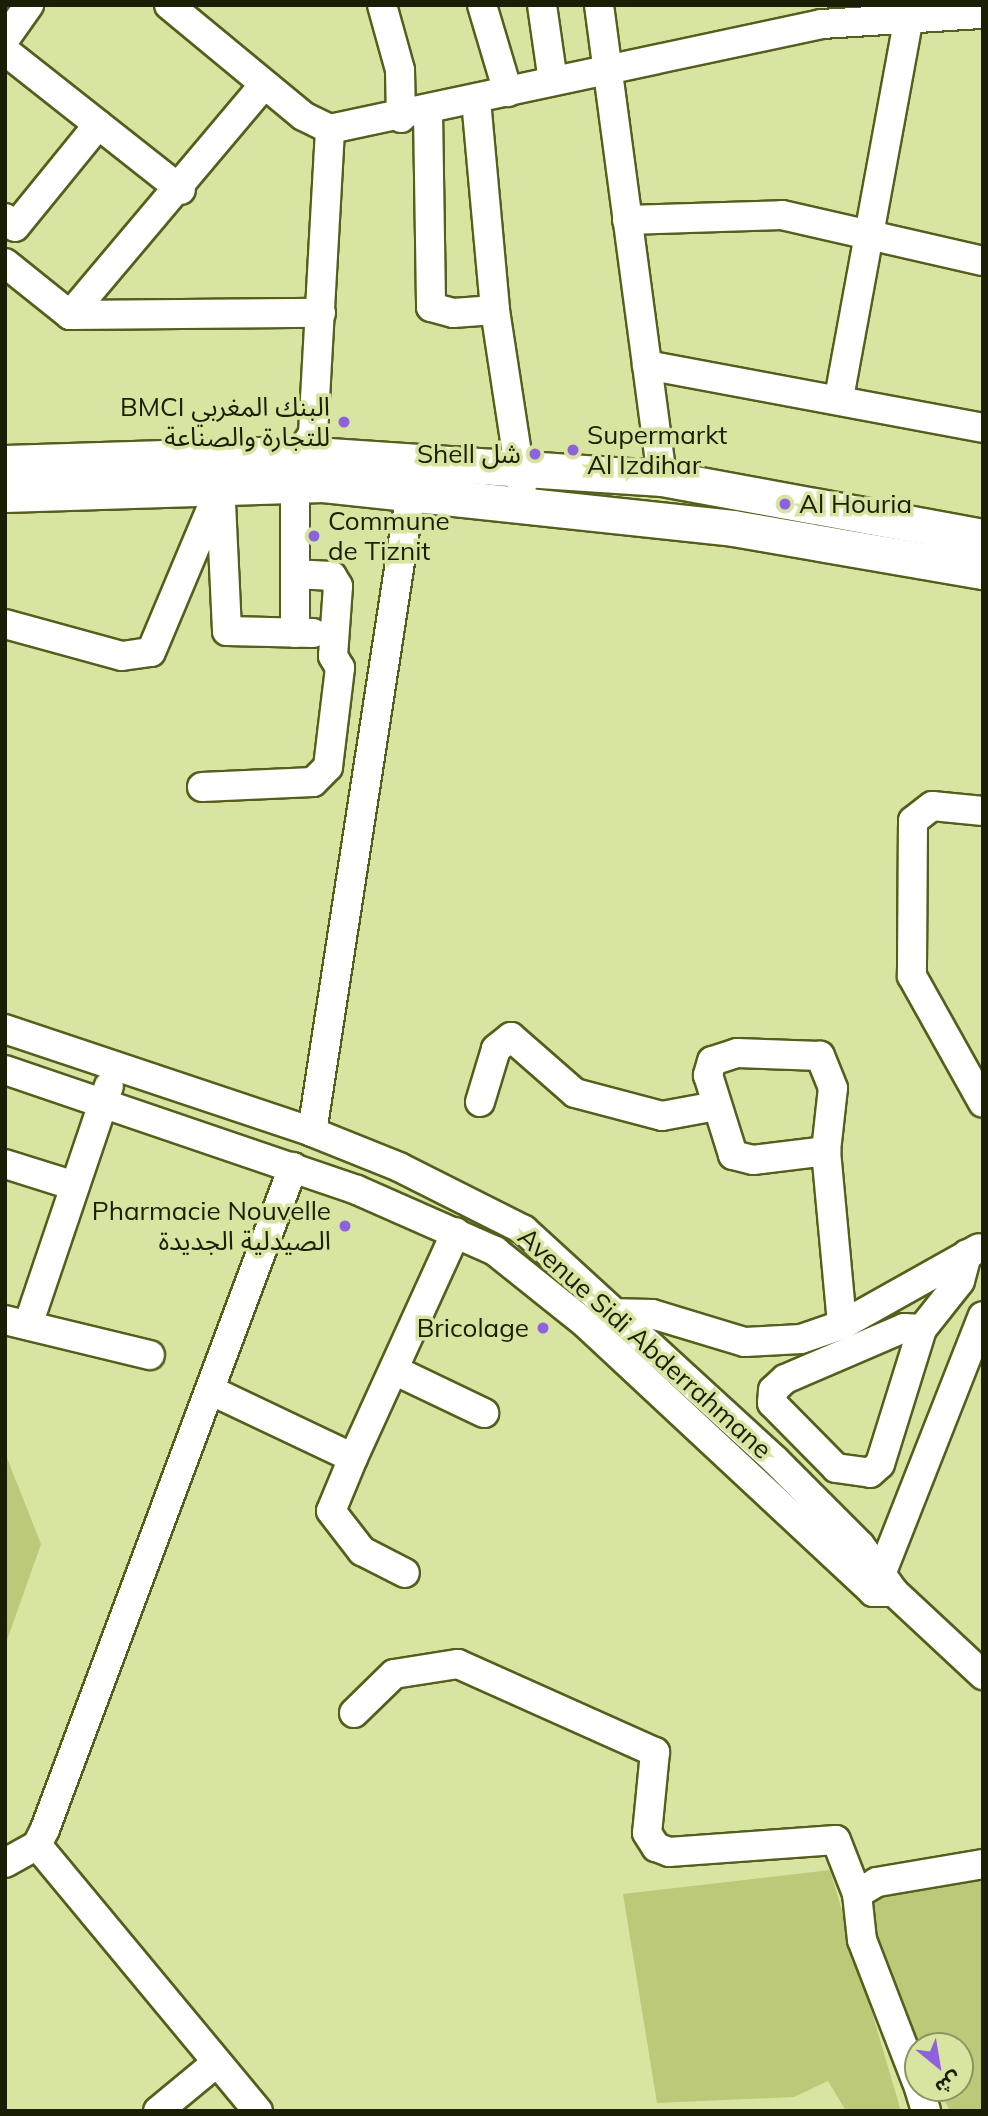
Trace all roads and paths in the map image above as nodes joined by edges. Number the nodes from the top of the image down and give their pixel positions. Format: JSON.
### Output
{"nodes":[{"id":1,"x":29,"y":5,"type":"edge"},
{"id":2,"x":169,"y":5,"type":"edge"},
{"id":3,"x":382,"y":5,"type":"edge"},
{"id":4,"x":482,"y":5,"type":"edge"},
{"id":5,"x":542,"y":5,"type":"edge"},
{"id":6,"x":599,"y":5,"type":"edge"},
{"id":7,"x":822,"y":14,"type":"edge"},
{"id":8,"x":983,"y":14,"type":"edge"},
{"id":9,"x":909,"y":18,"type":"junction"},
{"id":10,"x":5,"y":39,"type":"edge"},
{"id":11,"x":5,"y":51,"type":"edge"},
{"id":12,"x":607,"y":68,"type":"junction"},
{"id":13,"x":553,"y":81,"type":"junction"},
{"id":14,"x":264,"y":85,"type":"junction"},
{"id":15,"x":508,"y":92,"type":"junction"},
{"id":16,"x":475,"y":100,"type":"junction"},
{"id":17,"x":414,"y":115,"type":"junction"},
{"id":18,"x":98,"y":125,"type":"junction"},
{"id":19,"x":330,"y":129,"type":"junction"},
{"id":20,"x":181,"y":190,"type":"junction"},
{"id":21,"x":627,"y":220,"type":"junction"},
{"id":22,"x":8,"y":228,"type":"edge"},
{"id":23,"x":871,"y":234,"type":"junction"},
{"id":24,"x":983,"y":261,"type":"edge"},
{"id":25,"x":5,"y":263,"type":"edge"},
{"id":26,"x":495,"y":310,"type":"junction"},
{"id":27,"x":321,"y":313,"type":"junction"},
{"id":28,"x":69,"y":315,"type":"junction"},
{"id":29,"x":647,"y":365,"type":"junction"},
{"id":30,"x":839,"y":398,"type":"junction"},
{"id":31,"x":983,"y":428,"type":"edge"},
{"id":32,"x":311,"y":462,"type":"junction"},
{"id":33,"x":5,"y":463,"type":"edge"},
{"id":34,"x":662,"y":478,"type":"junction"},
{"id":35,"x":222,"y":483,"type":"junction"},
{"id":36,"x":522,"y":489,"type":"junction"},
{"id":37,"x":411,"y":491,"type":"junction"},
{"id":38,"x":740,"y":493,"type":"junction"},
{"id":39,"x":5,"y":494,"type":"edge"},
{"id":40,"x":733,"y":528,"type":"junction"},
{"id":41,"x":983,"y":537,"type":"edge"},
{"id":42,"x":983,"y":571,"type":"edge"},
{"id":43,"x":296,"y":574,"type":"junction"},
{"id":44,"x":5,"y":624,"type":"edge"},
{"id":45,"x":335,"y":632,"type":"junction"},
{"id":46,"x":295,"y":633,"type":"junction"},
{"id":47,"x":202,"y":786,"type":"dead end"},
{"id":48,"x":983,"y":811,"type":"edge"},
{"id":49,"x":5,"y":1029,"type":"edge"},
{"id":50,"x":116,"y":1066,"type":"junction"},
{"id":51,"x":5,"y":1070,"type":"edge"},
{"id":52,"x":480,"y":1102,"type":"dead end"},
{"id":53,"x":103,"y":1103,"type":"junction"},
{"id":54,"x":983,"y":1103,"type":"edge"},
{"id":55,"x":716,"y":1106,"type":"junction"},
{"id":56,"x":312,"y":1132,"type":"junction"},
{"id":57,"x":827,"y":1151,"type":"junction"},
{"id":58,"x":5,"y":1164,"type":"edge"},
{"id":59,"x":293,"y":1167,"type":"junction"},
{"id":60,"x":75,"y":1186,"type":"junction"},
{"id":61,"x":456,"y":1232,"type":"junction"},
{"id":62,"x":975,"y":1250,"type":"edge"},
{"id":63,"x":612,"y":1310,"type":"junction"},
{"id":64,"x":983,"y":1316,"type":"edge"},
{"id":65,"x":17,"y":1323,"type":"edge"},
{"id":66,"x":586,"y":1324,"type":"junction"},
{"id":67,"x":842,"y":1325,"type":"junction"},
{"id":68,"x":922,"y":1329,"type":"junction"},
{"id":69,"x":150,"y":1355,"type":"dead end"},
{"id":70,"x":394,"y":1370,"type":"junction"},
{"id":71,"x":212,"y":1391,"type":"junction"},
{"id":72,"x":484,"y":1413,"type":"dead end"},
{"id":73,"x":353,"y":1458,"type":"junction"},
{"id":74,"x":405,"y":1573,"type":"dead end"},
{"id":75,"x":883,"y":1586,"type":"junction"},
{"id":76,"x":983,"y":1675,"type":"edge"},
{"id":77,"x":354,"y":1713,"type":"dead end"},
{"id":78,"x":37,"y":1845,"type":"junction"},
{"id":79,"x":5,"y":1863,"type":"edge"},
{"id":80,"x":983,"y":1864,"type":"edge"},
{"id":81,"x":856,"y":1894,"type":"junction"},
{"id":82,"x":904,"y":2048,"type":"edge"},
{"id":83,"x":216,"y":2063,"type":"junction"},
{"id":84,"x":158,"y":2111,"type":"edge"},
{"id":85,"x":258,"y":2111,"type":"edge"}],
"edges":[{"from":1,"to":10,"type":"street"},
{"from":2,"to":14,"type":"street"},
{"from":3,"to":17,"type":"street"},
{"from":4,"to":15,"type":"street"},
{"from":5,"to":13,"type":"street"},
{"from":6,"to":12,"type":"street"},
{"from":7,"to":9,"type":"street"},
{"from":7,"to":12,"type":"street"},
{"from":8,"to":9,"type":"street"},
{"from":9,"to":23,"type":"street"},
{"from":11,"to":18,"type":"street"},
{"from":12,"to":13,"type":"street"},
{"from":12,"to":21,"type":"street"},
{"from":13,"to":15,"type":"street"},
{"from":14,"to":19,"type":"street"},
{"from":14,"to":20,"type":"street"},
{"from":15,"to":16,"type":"street"},
{"from":16,"to":17,"type":"street"},
{"from":16,"to":26,"type":"street"},
{"from":17,"to":19,"type":"street"},
{"from":17,"to":26,"type":"street"},
{"from":18,"to":20,"type":"street"},
{"from":18,"to":22,"type":"street"},
{"from":19,"to":27,"type":"street"},
{"from":20,"to":28,"type":"street"},
{"from":21,"to":23,"type":"street"},
{"from":21,"to":29,"type":"street"},
{"from":23,"to":24,"type":"street"},
{"from":23,"to":30,"type":"street"},
{"from":25,"to":28,"type":"street"},
{"from":26,"to":36,"type":"street"},
{"from":27,"to":28,"type":"street"},
{"from":27,"to":32,"type":"street"},
{"from":29,"to":30,"type":"street"},
{"from":29,"to":34,"type":"street"},
{"from":30,"to":31,"type":"street"},
{"from":32,"to":33,"type":"main road"},
{"from":32,"to":35,"type":"main road"},
{"from":32,"to":36,"type":"main road"},
{"from":32,"to":37,"type":"main road"},
{"from":32,"to":43,"type":"street"},
{"from":34,"to":36,"type":"main road"},
{"from":34,"to":38,"type":"main road"},
{"from":35,"to":39,"type":"main road"},
{"from":35,"to":44,"type":"street"},
{"from":35,"to":46,"type":"street"},
{"from":36,"to":37,"type":"main road"},
{"from":36,"to":40,"type":"main road"},
{"from":37,"to":56,"type":"street"},
{"from":38,"to":40,"type":"main road"},
{"from":38,"to":41,"type":"main road"},
{"from":40,"to":42,"type":"main road"},
{"from":43,"to":45,"type":"street"},
{"from":43,"to":46,"type":"street"},
{"from":45,"to":46,"type":"street"},
{"from":45,"to":47,"type":"street"},
{"from":48,"to":54,"type":"street"},
{"from":49,"to":50,"type":"street","name":"Avenue Sidi Abderrahmane"},
{"from":50,"to":53,"type":"street"},
{"from":50,"to":56,"type":"street","name":"Avenue Sidi Abderrahmane"},
{"from":51,"to":53,"type":"street","name":"Avenue Sidi Abderrahmane"},
{"from":52,"to":55,"type":"street"},
{"from":53,"to":59,"type":"street","name":"Avenue Sidi Abderrahmane"},
{"from":53,"to":60,"type":"street"},
{"from":55,"to":57,"type":"street"},
{"from":55,"to":57,"type":"street"},
{"from":56,"to":63,"type":"street","name":"Avenue Sidi Abderrahmane"},
{"from":57,"to":67,"type":"street"},
{"from":58,"to":60,"type":"street"},
{"from":59,"to":61,"type":"street","name":"Avenue Sidi Abderrahmane"},
{"from":59,"to":71,"type":"street"},
{"from":60,"to":65,"type":"street"},
{"from":61,"to":66,"type":"street","name":"Avenue Sidi Abderrahmane"},
{"from":61,"to":70,"type":"street"},
{"from":62,"to":67,"type":"street"},
{"from":62,"to":68,"type":"street"},
{"from":63,"to":66,"type":"street"},
{"from":63,"to":67,"type":"street"},
{"from":63,"to":75,"type":"street","name":"Avenue Sidi Abderrahmane"},
{"from":64,"to":75,"type":"street"},
{"from":65,"to":69,"type":"street"},
{"from":66,"to":75,"type":"street","name":"Avenue Sidi Abderrahmane"},
{"from":68,"to":68,"type":"street"},
{"from":70,"to":72,"type":"street"},
{"from":70,"to":73,"type":"street"},
{"from":71,"to":73,"type":"street"},
{"from":71,"to":78,"type":"street"},
{"from":73,"to":74,"type":"street"},
{"from":75,"to":76,"type":"street","name":"Avenue Sidi Abderrahmane"},
{"from":77,"to":81,"type":"street"},
{"from":78,"to":79,"type":"street"},
{"from":78,"to":83,"type":"street"},
{"from":80,"to":81,"type":"street"},
{"from":81,"to":82,"type":"street"},
{"from":83,"to":84,"type":"street"},
{"from":83,"to":85,"type":"street"}]}
